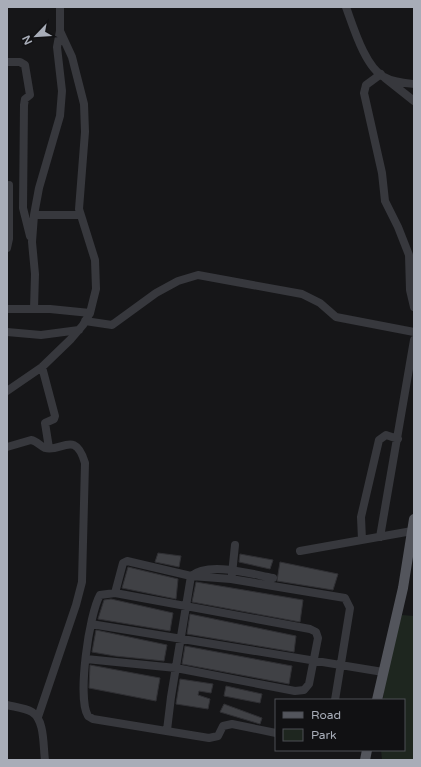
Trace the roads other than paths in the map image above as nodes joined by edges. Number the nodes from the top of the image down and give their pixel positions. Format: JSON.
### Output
{"nodes":[{"id":1,"x":60,"y":7,"type":"edge"},
{"id":2,"x":346,"y":7,"type":"edge"},
{"id":3,"x":60,"y":31,"type":"junction"},
{"id":4,"x":7,"y":62,"type":"edge"},
{"id":5,"x":382,"y":76,"type":"junction"},
{"id":6,"x":414,"y":84,"type":"edge"},
{"id":7,"x":414,"y":101,"type":"edge"},
{"id":8,"x":9,"y":185,"type":"dead end"},
{"id":9,"x":34,"y":215,"type":"junction"},
{"id":10,"x":80,"y":215,"type":"junction"},
{"id":11,"x":32,"y":242,"type":"junction"},
{"id":12,"x":7,"y":248,"type":"edge"},
{"id":13,"x":414,"y":307,"type":"edge"},
{"id":14,"x":7,"y":309,"type":"edge"},
{"id":15,"x":34,"y":309,"type":"junction"},
{"id":16,"x":87,"y":317,"type":"junction"},
{"id":17,"x":79,"y":330,"type":"junction"},
{"id":18,"x":7,"y":332,"type":"edge"},
{"id":19,"x":414,"y":332,"type":"edge"},
{"id":20,"x":414,"y":340,"type":"edge"},
{"id":21,"x":42,"y":367,"type":"junction"},
{"id":22,"x":7,"y":391,"type":"edge"},
{"id":23,"x":398,"y":439,"type":"junction"},
{"id":24,"x":7,"y":447,"type":"edge"},
{"id":25,"x":49,"y":448,"type":"junction"},
{"id":26,"x":414,"y":519,"type":"edge"},
{"id":27,"x":412,"y":531,"type":"junction"},
{"id":28,"x":380,"y":537,"type":"junction"},
{"id":29,"x":362,"y":540,"type":"junction"},
{"id":30,"x":235,"y":545,"type":"dead end"},
{"id":31,"x":300,"y":551,"type":"dead end"},
{"id":32,"x":232,"y":570,"type":"junction"},
{"id":33,"x":191,"y":576,"type":"junction"},
{"id":34,"x":272,"y":578,"type":"dead end"},
{"id":35,"x":231,"y":579,"type":"junction"},
{"id":36,"x":115,"y":593,"type":"junction"},
{"id":37,"x":186,"y":607,"type":"junction"},
{"id":38,"x":91,"y":624,"type":"junction"},
{"id":39,"x":181,"y":639,"type":"junction"},
{"id":40,"x":86,"y":659,"type":"junction"},
{"id":41,"x":313,"y":661,"type":"junction"},
{"id":42,"x":340,"y":664,"type":"junction"},
{"id":43,"x":176,"y":668,"type":"junction"},
{"id":44,"x":383,"y":672,"type":"junction"},
{"id":45,"x":335,"y":699,"type":"edge"},
{"id":46,"x":377,"y":699,"type":"edge"},
{"id":47,"x":7,"y":705,"type":"edge"},
{"id":48,"x":38,"y":717,"type":"junction"},
{"id":49,"x":168,"y":730,"type":"junction"},
{"id":50,"x":275,"y":733,"type":"edge"},
{"id":51,"x":45,"y":760,"type":"edge"}],
"edges":[{"from":1,"to":3,"type":"street"},
{"from":2,"to":5,"type":"street"},
{"from":3,"to":9,"type":"street"},
{"from":3,"to":10,"type":"street"},
{"from":4,"to":11,"type":"street"},
{"from":5,"to":6,"type":"street"},
{"from":5,"to":7,"type":"street"},
{"from":5,"to":13,"type":"street"},
{"from":8,"to":12,"type":"street"},
{"from":9,"to":10,"type":"street"},
{"from":9,"to":11,"type":"street"},
{"from":10,"to":16,"type":"street"},
{"from":11,"to":15,"type":"street"},
{"from":14,"to":15,"type":"street"},
{"from":15,"to":16,"type":"street"},
{"from":16,"to":17,"type":"street"},
{"from":16,"to":19,"type":"street"},
{"from":17,"to":18,"type":"street"},
{"from":17,"to":21,"type":"street"},
{"from":20,"to":23,"type":"street"},
{"from":21,"to":22,"type":"street"},
{"from":21,"to":25,"type":"street"},
{"from":23,"to":28,"type":"street"},
{"from":23,"to":29,"type":"street"},
{"from":24,"to":25,"type":"street"},
{"from":25,"to":48,"type":"street"},
{"from":26,"to":27,"type":"main road"},
{"from":27,"to":28,"type":"street"},
{"from":27,"to":44,"type":"main road"},
{"from":28,"to":29,"type":"street"},
{"from":29,"to":31,"type":"street"},
{"from":30,"to":32,"type":"street"},
{"from":32,"to":33,"type":"street"},
{"from":32,"to":34,"type":"street"},
{"from":32,"to":35,"type":"street"},
{"from":33,"to":35,"type":"street"},
{"from":33,"to":36,"type":"street"},
{"from":33,"to":37,"type":"street"},
{"from":35,"to":42,"type":"street"},
{"from":36,"to":37,"type":"street"},
{"from":36,"to":38,"type":"street"},
{"from":37,"to":39,"type":"street"},
{"from":37,"to":41,"type":"street"},
{"from":38,"to":39,"type":"street"},
{"from":38,"to":40,"type":"street"},
{"from":39,"to":41,"type":"street"},
{"from":39,"to":43,"type":"street"},
{"from":40,"to":43,"type":"street"},
{"from":40,"to":49,"type":"street"},
{"from":41,"to":42,"type":"street"},
{"from":41,"to":43,"type":"street"},
{"from":42,"to":44,"type":"street"},
{"from":42,"to":45,"type":"street"},
{"from":43,"to":49,"type":"street"},
{"from":44,"to":46,"type":"main road"},
{"from":47,"to":48,"type":"street"},
{"from":48,"to":51,"type":"street"},
{"from":49,"to":50,"type":"street"}]}
